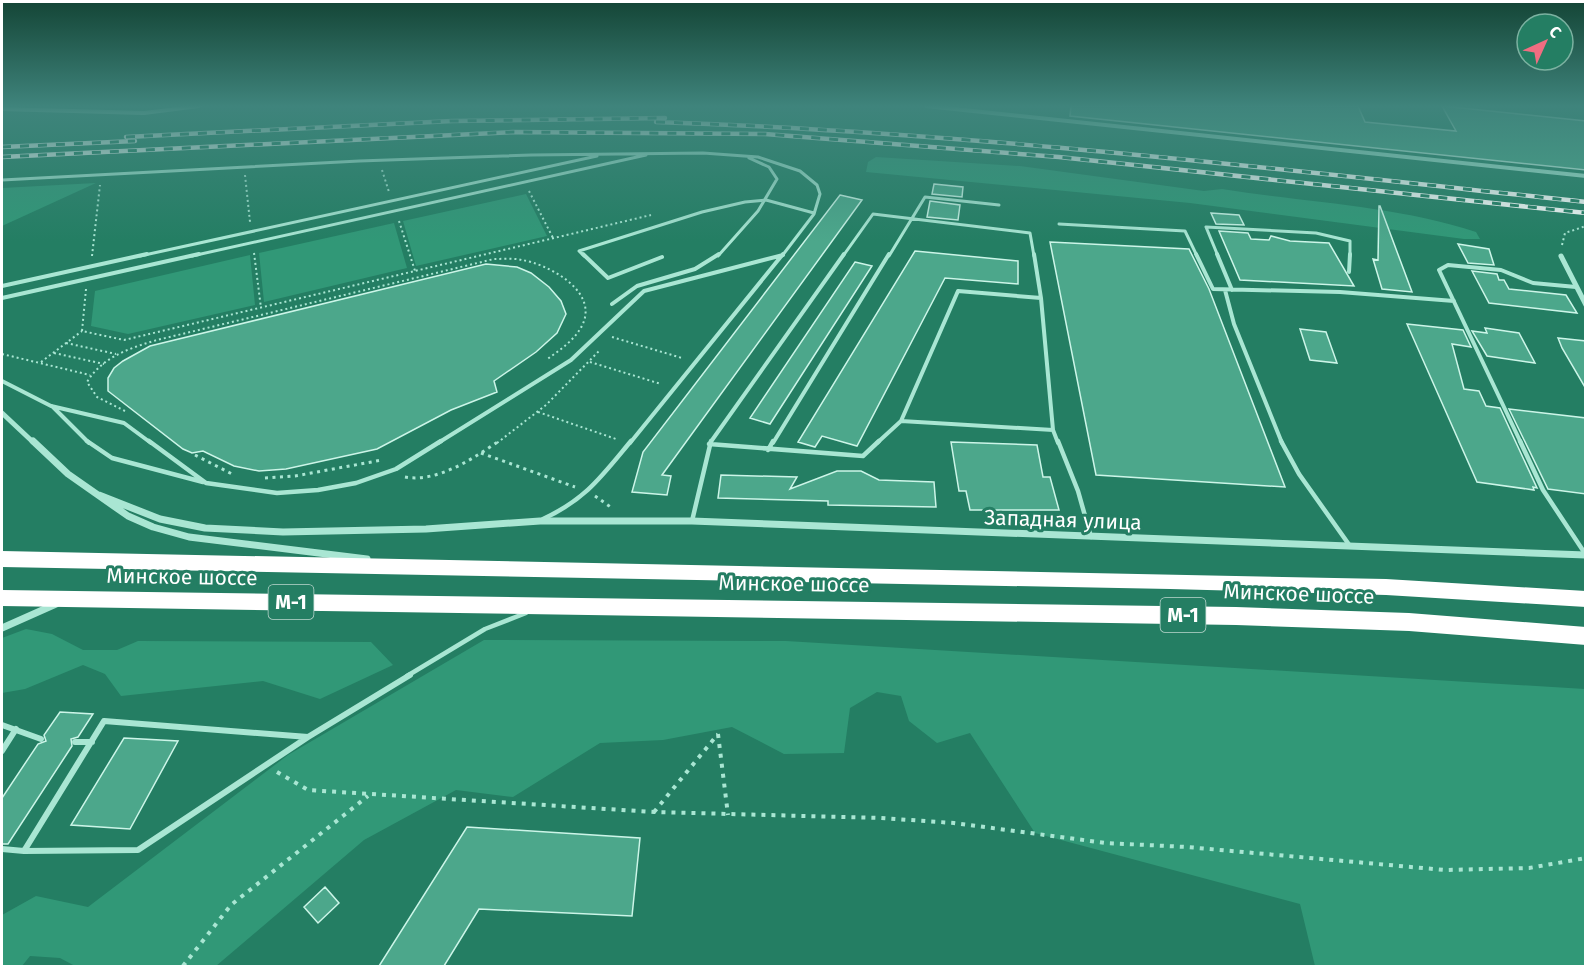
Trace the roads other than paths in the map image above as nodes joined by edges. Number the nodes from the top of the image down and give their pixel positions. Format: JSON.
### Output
{"nodes":[{"id":1,"x":1355,"y":151,"type":"edge"},
{"id":2,"x":655,"y":153,"type":"junction"},
{"id":3,"x":608,"y":154,"type":"junction"},
{"id":4,"x":740,"y":155,"type":"junction"},
{"id":5,"x":1586,"y":176,"type":"edge"},
{"id":6,"x":2,"y":180,"type":"edge"},
{"id":7,"x":766,"y":200,"type":"junction"},
{"id":8,"x":999,"y":205,"type":"dead end"},
{"id":9,"x":814,"y":213,"type":"junction"},
{"id":10,"x":912,"y":220,"type":"junction"},
{"id":11,"x":1059,"y":224,"type":"dead end"},
{"id":12,"x":783,"y":255,"type":"junction"},
{"id":13,"x":1561,"y":256,"type":"road end"},
{"id":14,"x":662,"y":257,"type":"dead end"},
{"id":15,"x":1349,"y":272,"type":"dead end"},
{"id":16,"x":2,"y":286,"type":"edge"},
{"id":17,"x":1576,"y":288,"type":"junction"},
{"id":18,"x":1225,"y":290,"type":"junction"},
{"id":19,"x":1232,"y":290,"type":"junction"},
{"id":20,"x":2,"y":298,"type":"edge"},
{"id":21,"x":1041,"y":298,"type":"junction"},
{"id":22,"x":1454,"y":301,"type":"junction"},
{"id":23,"x":612,"y":304,"type":"dead end"},
{"id":24,"x":1586,"y":305,"type":"edge"},
{"id":25,"x":2,"y":381,"type":"edge"},
{"id":26,"x":51,"y":406,"type":"junction"},
{"id":27,"x":2,"y":412,"type":"edge"},
{"id":28,"x":901,"y":421,"type":"junction"},
{"id":29,"x":1053,"y":430,"type":"junction"},
{"id":30,"x":709,"y":444,"type":"junction"},
{"id":31,"x":768,"y":450,"type":"junction"},
{"id":32,"x":206,"y":483,"type":"junction"},
{"id":33,"x":99,"y":495,"type":"junction"},
{"id":34,"x":540,"y":521,"type":"junction"},
{"id":35,"x":692,"y":521,"type":"junction"},
{"id":36,"x":1091,"y":537,"type":"junction"},
{"id":37,"x":1350,"y":546,"type":"junction"},
{"id":38,"x":1586,"y":555,"type":"edge"},
{"id":39,"x":2,"y":559,"type":"edge"},
{"id":40,"x":428,"y":566,"type":"junction"},
{"id":41,"x":2,"y":598,"type":"edge"},
{"id":42,"x":67,"y":599,"type":"junction"},
{"id":43,"x":1586,"y":600,"type":"edge"},
{"id":44,"x":552,"y":605,"type":"junction"},
{"id":45,"x":2,"y":628,"type":"edge"},
{"id":46,"x":1586,"y":636,"type":"edge"},
{"id":47,"x":2,"y":725,"type":"edge"},
{"id":48,"x":16,"y":729,"type":"junction"},
{"id":49,"x":308,"y":737,"type":"junction"},
{"id":50,"x":41,"y":739,"type":"dead end"},
{"id":51,"x":75,"y":742,"type":"dead end"},
{"id":52,"x":92,"y":742,"type":"junction"},
{"id":53,"x":2,"y":751,"type":"edge"},
{"id":54,"x":2,"y":849,"type":"edge"},
{"id":55,"x":24,"y":851,"type":"junction"}],
"edges":[{"from":1,"to":5,"type":"street"},
{"from":2,"to":3,"type":"lane"},
{"from":2,"to":4,"type":"lane"},
{"from":2,"to":20,"type":"lane"},
{"from":3,"to":6,"type":"lane"},
{"from":3,"to":16,"type":"lane"},
{"from":4,"to":7,"type":"lane"},
{"from":4,"to":9,"type":"lane"},
{"from":7,"to":9,"type":"lane"},
{"from":7,"to":14,"type":"lane"},
{"from":7,"to":23,"type":"lane"},
{"from":8,"to":10,"type":"lane"},
{"from":9,"to":12,"type":"lane"},
{"from":10,"to":21,"type":"lane"},
{"from":10,"to":30,"type":"lane"},
{"from":10,"to":31,"type":"lane"},
{"from":11,"to":18,"type":"lane"},
{"from":12,"to":32,"type":"lane"},
{"from":12,"to":34,"type":"lane"},
{"from":13,"to":17,"type":"street"},
{"from":15,"to":19,"type":"lane"},
{"from":17,"to":22,"type":"lane"},
{"from":17,"to":24,"type":"street"},
{"from":18,"to":19,"type":"lane"},
{"from":18,"to":37,"type":"lane"},
{"from":19,"to":22,"type":"lane"},
{"from":21,"to":28,"type":"lane"},
{"from":21,"to":29,"type":"lane"},
{"from":22,"to":38,"type":"lane"},
{"from":25,"to":26,"type":"lane"},
{"from":26,"to":32,"type":"lane"},
{"from":26,"to":32,"type":"lane"},
{"from":27,"to":33,"type":"street"},
{"from":28,"to":29,"type":"lane"},
{"from":28,"to":31,"type":"lane"},
{"from":29,"to":36,"type":"lane"},
{"from":30,"to":31,"type":"lane"},
{"from":30,"to":35,"type":"lane"},
{"from":33,"to":34,"type":"street","name":"Западная улица"},
{"from":33,"to":40,"type":"street"},
{"from":34,"to":35,"type":"street","name":"Западная улица"},
{"from":35,"to":36,"type":"street","name":"Западная улица"},
{"from":36,"to":37,"type":"street","name":"Западная улица"},
{"from":37,"to":38,"type":"street","name":"Западная улица"},
{"from":39,"to":40,"type":"highway","name":"Минское шоссе","number":"М-1"},
{"from":40,"to":43,"type":"highway","name":"Минское шоссе","number":"М-1"},
{"from":41,"to":42,"type":"highway","name":"Минское шоссе","number":"М-1"},
{"from":42,"to":44,"type":"highway","name":"Минское шоссе","number":"М-1"},
{"from":42,"to":45,"type":"street"},
{"from":44,"to":46,"type":"highway","name":"Минское шоссе","number":"М-1"},
{"from":44,"to":49,"type":"lane"},
{"from":47,"to":48,"type":"lane"},
{"from":48,"to":50,"type":"lane"},
{"from":48,"to":53,"type":"lane"},
{"from":49,"to":52,"type":"lane"},
{"from":49,"to":55,"type":"lane"},
{"from":51,"to":52,"type":"lane"},
{"from":52,"to":55,"type":"lane"},
{"from":54,"to":55,"type":"lane"}]}
